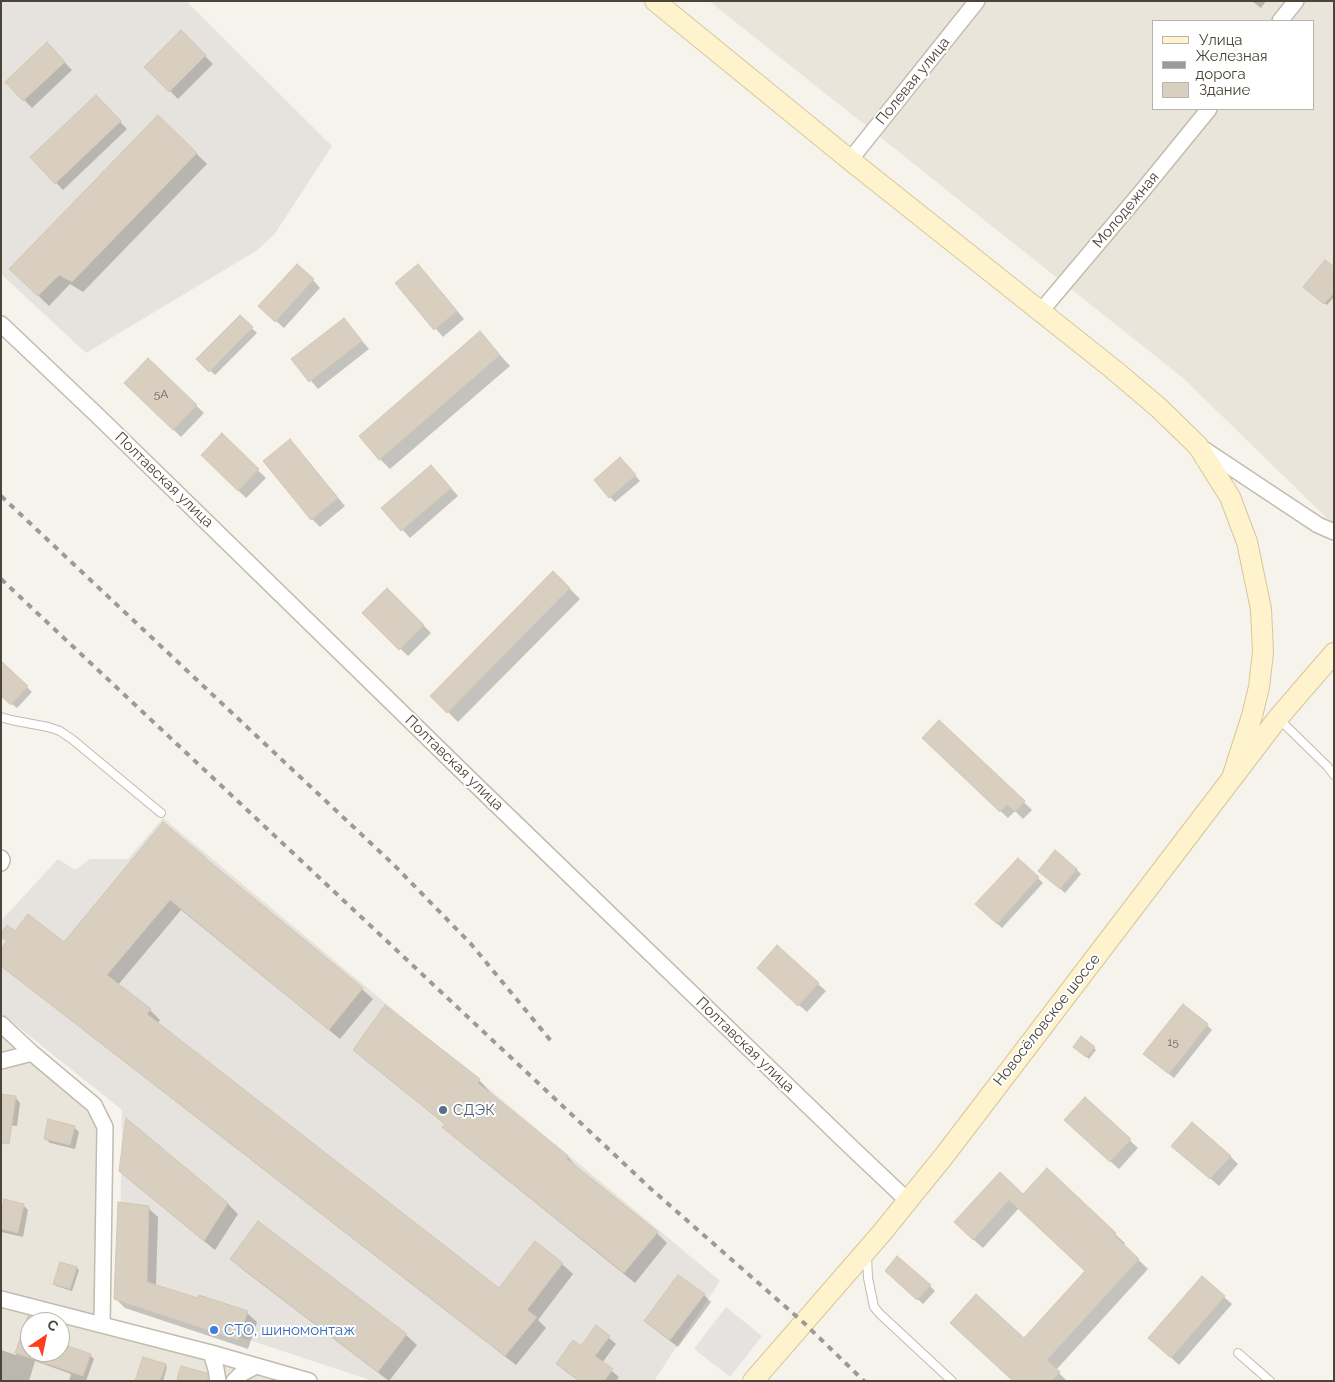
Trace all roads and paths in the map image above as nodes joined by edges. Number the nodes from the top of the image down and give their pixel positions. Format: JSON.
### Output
{"nodes":[{"id":1,"x":655,"y":1,"type":"edge"},
{"id":2,"x":977,"y":1,"type":"edge"},
{"id":3,"x":1296,"y":1,"type":"edge"},
{"id":4,"x":1281,"y":20,"type":"edge"},
{"id":5,"x":1208,"y":110,"type":"edge"},
{"id":6,"x":850,"y":160,"type":"junction"},
{"id":7,"x":1041,"y":311,"type":"junction"},
{"id":8,"x":1,"y":324,"type":"edge"},
{"id":9,"x":1198,"y":446,"type":"junction"},
{"id":10,"x":1334,"y":532,"type":"edge"},
{"id":11,"x":1334,"y":653,"type":"edge"},
{"id":12,"x":1,"y":717,"type":"edge"},
{"id":13,"x":1278,"y":718,"type":"junction"},
{"id":14,"x":1334,"y":775,"type":"edge"},
{"id":15,"x":1232,"y":778,"type":"junction"},
{"id":16,"x":161,"y":813,"type":"dead end"},
{"id":17,"x":1,"y":858,"type":"edge"},
{"id":18,"x":1,"y":863,"type":"edge"},
{"id":19,"x":1,"y":1024,"type":"edge"},
{"id":20,"x":32,"y":1053,"type":"junction"},
{"id":21,"x":1,"y":1060,"type":"edge"},
{"id":22,"x":908,"y":1200,"type":"junction"},
{"id":23,"x":866,"y":1251,"type":"junction"},
{"id":24,"x":1,"y":1299,"type":"edge"},
{"id":25,"x":102,"y":1325,"type":"junction"},
{"id":26,"x":210,"y":1353,"type":"junction"},
{"id":27,"x":1238,"y":1353,"type":"dead end"},
{"id":28,"x":256,"y":1366,"type":"junction"},
{"id":29,"x":218,"y":1381,"type":"edge"},
{"id":30,"x":234,"y":1381,"type":"edge"},
{"id":31,"x":309,"y":1381,"type":"edge"},
{"id":32,"x":753,"y":1381,"type":"edge"},
{"id":33,"x":952,"y":1381,"type":"edge"},
{"id":34,"x":1270,"y":1381,"type":"edge"}],
"edges":[{"from":1,"to":6,"type":"main road"},
{"from":2,"to":6,"type":"street","name":"Полевая улица"},
{"from":3,"to":4,"type":"street"},
{"from":5,"to":7,"type":"street","name":"Молодежная"},
{"from":6,"to":7,"type":"main road"},
{"from":7,"to":9,"type":"main road"},
{"from":8,"to":22,"type":"street","name":"Полтавская улица"},
{"from":9,"to":10,"type":"street"},
{"from":9,"to":15,"type":"main road"},
{"from":11,"to":13,"type":"main road","name":"Новосёловское шоссе"},
{"from":12,"to":16,"type":"lane"},
{"from":13,"to":14,"type":"lane"},
{"from":13,"to":15,"type":"main road","name":"Новосёловское шоссе"},
{"from":15,"to":22,"type":"main road","name":"Новосёловское шоссе"},
{"from":17,"to":18,"type":"street"},
{"from":19,"to":20,"type":"street"},
{"from":20,"to":21,"type":"street"},
{"from":20,"to":25,"type":"street"},
{"from":22,"to":23,"type":"main road","name":"Новосёловское шоссе"},
{"from":23,"to":32,"type":"main road","name":"Новосёловское шоссе"},
{"from":23,"to":33,"type":"lane"},
{"from":24,"to":25,"type":"street"},
{"from":25,"to":26,"type":"street"},
{"from":26,"to":28,"type":"street"},
{"from":26,"to":29,"type":"street"},
{"from":27,"to":34,"type":"lane"},
{"from":28,"to":30,"type":"street"},
{"from":28,"to":31,"type":"street"}]}
